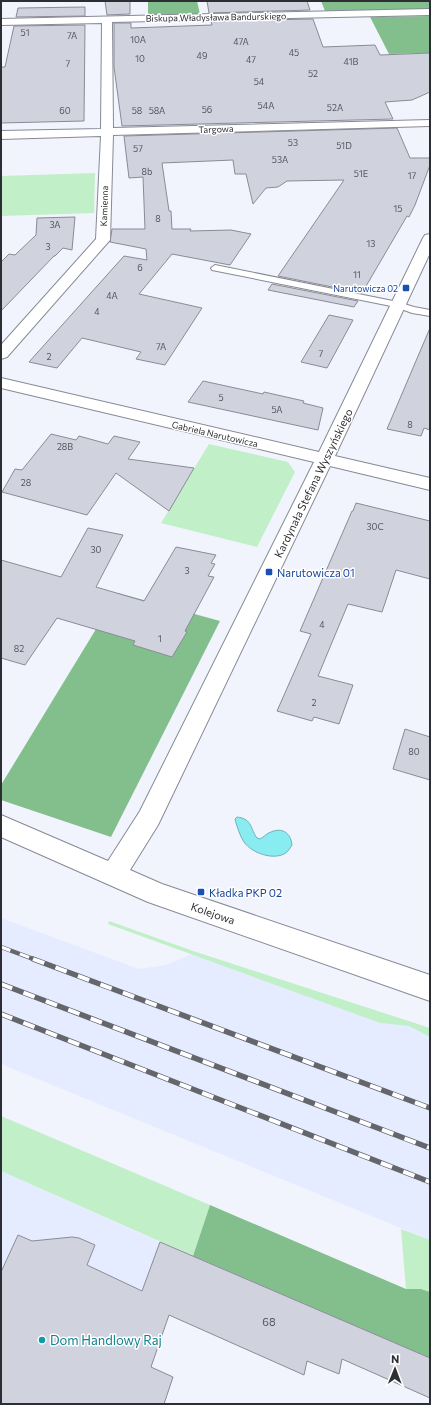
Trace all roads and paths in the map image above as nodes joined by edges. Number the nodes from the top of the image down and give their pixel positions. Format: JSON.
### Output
{"nodes":[{"id":1,"x":430,"y":12,"type":"edge"},
{"id":2,"x":106,"y":20,"type":"junction"},
{"id":3,"x":1,"y":22,"type":"edge"},
{"id":4,"x":430,"y":123,"type":"edge"},
{"id":5,"x":107,"y":132,"type":"junction"},
{"id":6,"x":1,"y":135,"type":"edge"},
{"id":7,"x":430,"y":238,"type":"edge"},
{"id":8,"x":215,"y":268,"type":"dead end"},
{"id":9,"x":398,"y":305,"type":"junction"},
{"id":10,"x":430,"y":313,"type":"edge"},
{"id":11,"x":1,"y":354,"type":"edge"},
{"id":12,"x":1,"y":383,"type":"edge"},
{"id":13,"x":324,"y":460,"type":"junction"},
{"id":14,"x":430,"y":484,"type":"edge"},
{"id":15,"x":1,"y":826,"type":"edge"},
{"id":16,"x":113,"y":875,"type":"junction"},
{"id":17,"x":430,"y":988,"type":"edge"}],
"edges":[{"from":1,"to":2,"type":"street","name":"Biskupa Władysława Bandurskiego"},
{"from":2,"to":3,"type":"street","name":"Biskupa Władysława Bandurskiego"},
{"from":2,"to":5,"type":"street","name":"Kamienna"},
{"from":4,"to":5,"type":"street","name":"Targowa"},
{"from":5,"to":6,"type":"street","name":"Targowa"},
{"from":5,"to":11,"type":"street","name":"Kamienna"},
{"from":7,"to":9,"type":"street","name":"Kardynała Stefana Wyszyńskiego"},
{"from":8,"to":9,"type":"lane"},
{"from":9,"to":10,"type":"lane"},
{"from":9,"to":13,"type":"street","name":"Kardynała Stefana Wyszyńskiego"},
{"from":12,"to":13,"type":"street","name":"Gabriela Narutowicza"},
{"from":13,"to":14,"type":"street","name":"Gabriela Narutowicza"},
{"from":13,"to":16,"type":"street","name":"Kardynała Stefana Wyszyńskiego"},
{"from":15,"to":16,"type":"street","name":"Kolejowa"},
{"from":16,"to":17,"type":"street","name":"Kolejowa"}]}
